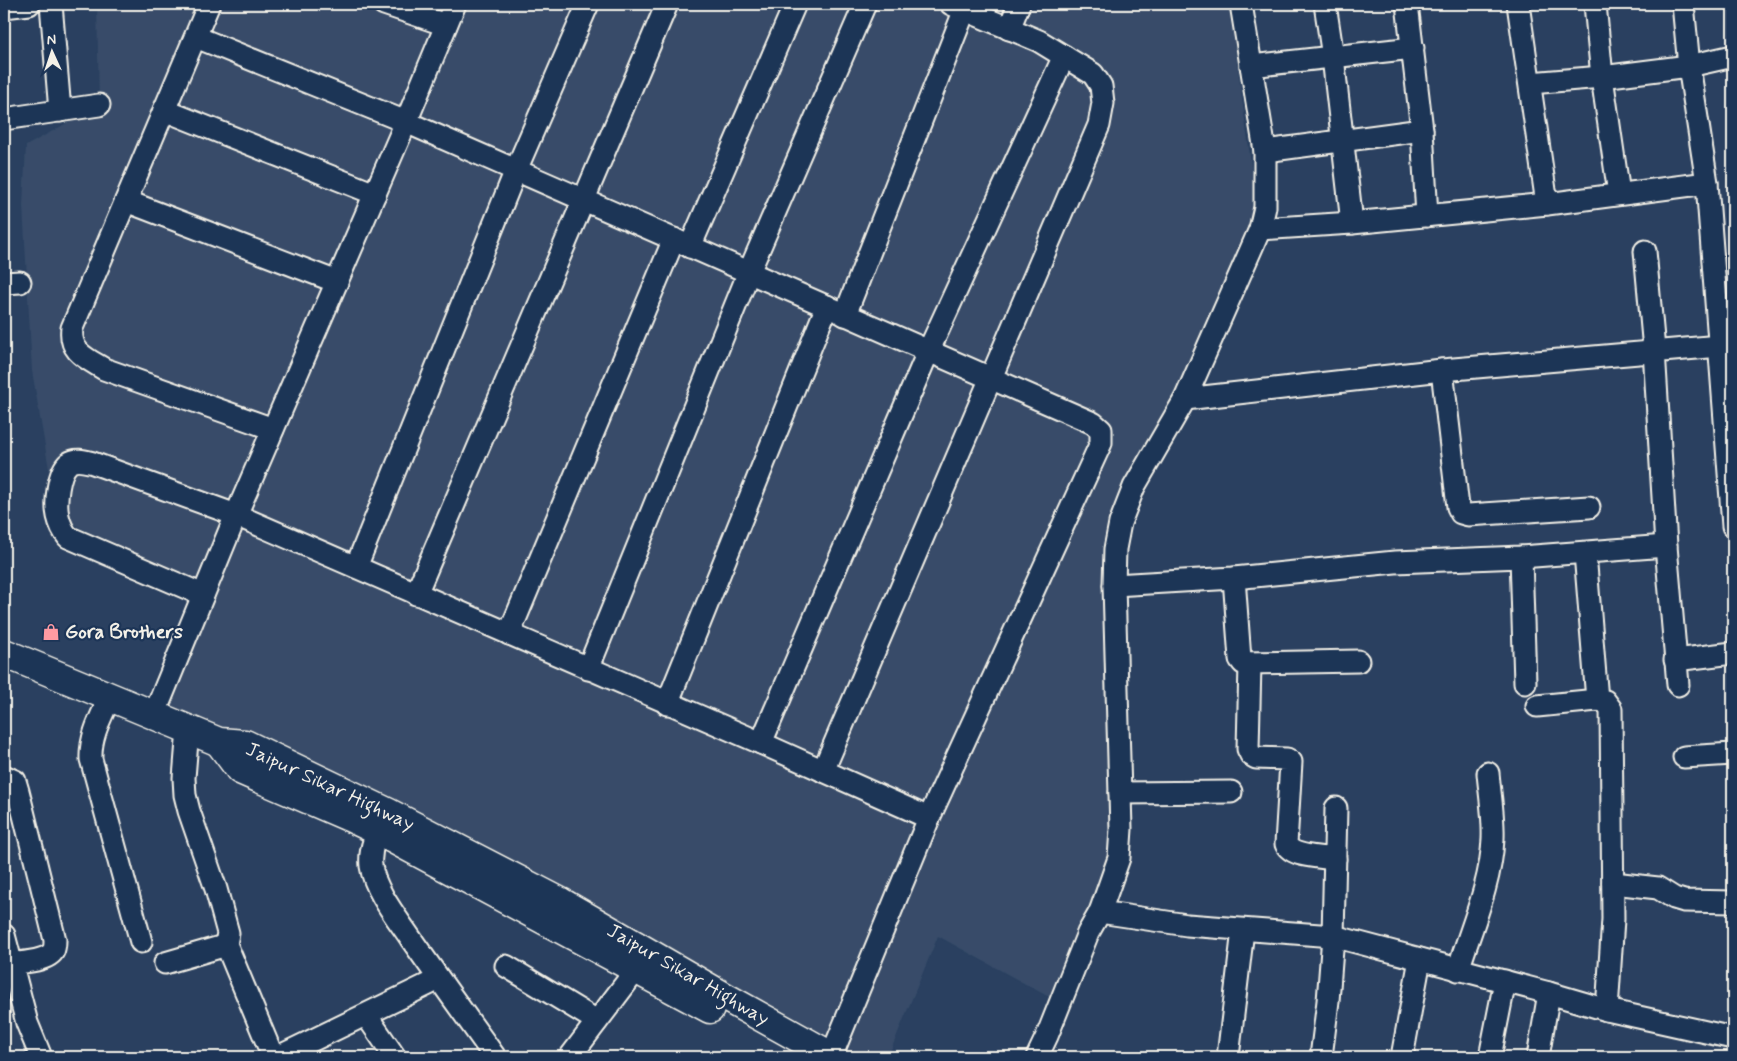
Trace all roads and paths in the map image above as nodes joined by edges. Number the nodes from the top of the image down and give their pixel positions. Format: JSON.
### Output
{"nodes":[{"id":1,"x":29,"y":4,"type":"edge"},
{"id":2,"x":50,"y":4,"type":"edge"},
{"id":3,"x":209,"y":4,"type":"edge"},
{"id":4,"x":384,"y":4,"type":"edge"},
{"id":5,"x":455,"y":4,"type":"edge"},
{"id":6,"x":588,"y":4,"type":"edge"},
{"id":7,"x":667,"y":4,"type":"edge"},
{"id":8,"x":796,"y":4,"type":"edge"},
{"id":9,"x":864,"y":4,"type":"edge"},
{"id":10,"x":1019,"y":4,"type":"edge"},
{"id":11,"x":1241,"y":4,"type":"edge"},
{"id":12,"x":1325,"y":4,"type":"edge"},
{"id":13,"x":1407,"y":4,"type":"edge"},
{"id":14,"x":1518,"y":4,"type":"edge"},
{"id":15,"x":1595,"y":4,"type":"edge"},
{"id":16,"x":1683,"y":4,"type":"edge"},
{"id":17,"x":961,"y":6,"type":"edge"},
{"id":18,"x":4,"y":7,"type":"edge"},
{"id":19,"x":446,"y":25,"type":"junction"},
{"id":20,"x":1009,"y":29,"type":"junction"},
{"id":21,"x":196,"y":37,"type":"junction"},
{"id":22,"x":1413,"y":48,"type":"junction"},
{"id":23,"x":1064,"y":56,"type":"junction"},
{"id":24,"x":1733,"y":56,"type":"edge"},
{"id":25,"x":1333,"y":57,"type":"junction"},
{"id":26,"x":1251,"y":66,"type":"junction"},
{"id":27,"x":1689,"y":66,"type":"junction"},
{"id":28,"x":1602,"y":77,"type":"junction"},
{"id":29,"x":1530,"y":83,"type":"junction"},
{"id":30,"x":99,"y":105,"type":"dead end"},
{"id":31,"x":164,"y":110,"type":"junction"},
{"id":32,"x":60,"y":111,"type":"junction"},
{"id":33,"x":4,"y":119,"type":"edge"},
{"id":34,"x":406,"y":122,"type":"junction"},
{"id":35,"x":1422,"y":130,"type":"junction"},
{"id":36,"x":1343,"y":140,"type":"junction"},
{"id":37,"x":1265,"y":151,"type":"junction"},
{"id":38,"x":516,"y":170,"type":"junction"},
{"id":39,"x":1707,"y":183,"type":"junction"},
{"id":40,"x":375,"y":194,"type":"junction"},
{"id":41,"x":1619,"y":194,"type":"junction"},
{"id":42,"x":584,"y":200,"type":"junction"},
{"id":43,"x":126,"y":201,"type":"junction"},
{"id":44,"x":1547,"y":204,"type":"junction"},
{"id":45,"x":1427,"y":216,"type":"junction"},
{"id":46,"x":1352,"y":224,"type":"junction"},
{"id":47,"x":1260,"y":229,"type":"junction"},
{"id":48,"x":682,"y":243,"type":"junction"},
{"id":49,"x":1645,"y":251,"type":"dead end"},
{"id":50,"x":749,"y":272,"type":"junction"},
{"id":51,"x":337,"y":282,"type":"junction"},
{"id":52,"x":836,"y":310,"type":"junction"},
{"id":53,"x":1720,"y":346,"type":"junction"},
{"id":54,"x":1654,"y":350,"type":"junction"},
{"id":55,"x":928,"y":352,"type":"junction"},
{"id":56,"x":1442,"y":370,"type":"junction"},
{"id":57,"x":991,"y":379,"type":"junction"},
{"id":58,"x":1184,"y":399,"type":"junction"},
{"id":59,"x":273,"y":429,"type":"junction"},
{"id":60,"x":1589,"y":507,"type":"dead end"},
{"id":61,"x":236,"y":515,"type":"junction"},
{"id":62,"x":1733,"y":526,"type":"edge"},
{"id":63,"x":1666,"y":546,"type":"junction"},
{"id":64,"x":1584,"y":553,"type":"junction"},
{"id":65,"x":1521,"y":557,"type":"junction"},
{"id":66,"x":356,"y":567,"type":"junction"},
{"id":67,"x":1234,"y":578,"type":"junction"},
{"id":68,"x":1114,"y":585,"type":"junction"},
{"id":69,"x":416,"y":594,"type":"junction"},
{"id":70,"x":204,"y":595,"type":"junction"},
{"id":71,"x":509,"y":634,"type":"junction"},
{"id":72,"x":4,"y":652,"type":"edge"},
{"id":73,"x":1733,"y":652,"type":"edge"},
{"id":74,"x":1675,"y":660,"type":"junction"},
{"id":75,"x":1358,"y":661,"type":"dead end"},
{"id":76,"x":1250,"y":663,"type":"junction"},
{"id":77,"x":588,"y":669,"type":"junction"},
{"id":78,"x":1525,"y":683,"type":"dead end"},
{"id":79,"x":1678,"y":685,"type":"dead end"},
{"id":80,"x":110,"y":697,"type":"junction"},
{"id":81,"x":1597,"y":700,"type":"junction"},
{"id":82,"x":667,"y":704,"type":"junction"},
{"id":83,"x":1538,"y":706,"type":"dead end"},
{"id":84,"x":154,"y":715,"type":"junction"},
{"id":85,"x":188,"y":730,"type":"junction"},
{"id":86,"x":761,"y":743,"type":"junction"},
{"id":87,"x":1733,"y":754,"type":"edge"},
{"id":88,"x":1684,"y":757,"type":"dead end"},
{"id":89,"x":822,"y":771,"type":"junction"},
{"id":90,"x":1488,"y":773,"type":"dead end"},
{"id":91,"x":4,"y":776,"type":"edge"},
{"id":92,"x":1231,"y":792,"type":"dead end"},
{"id":93,"x":1120,"y":793,"type":"junction"},
{"id":94,"x":1336,"y":808,"type":"dead end"},
{"id":95,"x":929,"y":818,"type":"junction"},
{"id":96,"x":383,"y":822,"type":"junction"},
{"id":97,"x":1335,"y":859,"type":"junction"},
{"id":98,"x":1613,"y":883,"type":"junction"},
{"id":99,"x":1733,"y":902,"type":"edge"},
{"id":100,"x":1100,"y":912,"type":"junction"},
{"id":101,"x":1243,"y":930,"type":"junction"},
{"id":102,"x":4,"y":935,"type":"edge"},
{"id":103,"x":1333,"y":936,"type":"junction"},
{"id":104,"x":141,"y":942,"type":"dead end"},
{"id":105,"x":226,"y":944,"type":"junction"},
{"id":106,"x":1420,"y":959,"type":"junction"},
{"id":107,"x":11,"y":964,"type":"junction"},
{"id":108,"x":165,"y":964,"type":"dead end"},
{"id":109,"x":506,"y":966,"type":"dead end"},
{"id":110,"x":636,"y":970,"type":"junction"},
{"id":111,"x":1458,"y":970,"type":"junction"},
{"id":112,"x":439,"y":979,"type":"junction"},
{"id":113,"x":1505,"y":981,"type":"junction"},
{"id":114,"x":1549,"y":993,"type":"junction"},
{"id":115,"x":1607,"y":1010,"type":"junction"},
{"id":116,"x":366,"y":1014,"type":"junction"},
{"id":117,"x":597,"y":1021,"type":"junction"},
{"id":118,"x":1733,"y":1038,"type":"edge"},
{"id":119,"x":281,"y":1056,"type":"edge"},
{"id":120,"x":41,"y":1057,"type":"edge"},
{"id":121,"x":396,"y":1057,"type":"edge"},
{"id":122,"x":495,"y":1057,"type":"edge"},
{"id":123,"x":570,"y":1057,"type":"edge"},
{"id":124,"x":796,"y":1057,"type":"edge"},
{"id":125,"x":832,"y":1057,"type":"edge"},
{"id":126,"x":1037,"y":1057,"type":"edge"},
{"id":127,"x":1228,"y":1057,"type":"edge"},
{"id":128,"x":1321,"y":1057,"type":"edge"},
{"id":129,"x":1402,"y":1057,"type":"edge"},
{"id":130,"x":1490,"y":1057,"type":"edge"},
{"id":131,"x":1538,"y":1057,"type":"edge"}],
"edges":[{"from":1,"to":18,"type":"street"},
{"from":2,"to":32,"type":"street"},
{"from":3,"to":21,"type":"street"},
{"from":4,"to":19,"type":"street"},
{"from":5,"to":19,"type":"street"},
{"from":6,"to":38,"type":"street"},
{"from":7,"to":42,"type":"street"},
{"from":8,"to":48,"type":"street"},
{"from":9,"to":50,"type":"street"},
{"from":10,"to":20,"type":"street"},
{"from":11,"to":26,"type":"street"},
{"from":12,"to":25,"type":"street"},
{"from":13,"to":22,"type":"street"},
{"from":14,"to":29,"type":"street"},
{"from":15,"to":28,"type":"street"},
{"from":16,"to":27,"type":"street"},
{"from":17,"to":20,"type":"street"},
{"from":17,"to":52,"type":"street"},
{"from":19,"to":34,"type":"street"},
{"from":20,"to":23,"type":"street"},
{"from":21,"to":31,"type":"street"},
{"from":21,"to":34,"type":"street"},
{"from":22,"to":25,"type":"street"},
{"from":22,"to":35,"type":"street"},
{"from":23,"to":55,"type":"street"},
{"from":23,"to":57,"type":"street"},
{"from":24,"to":27,"type":"street"},
{"from":25,"to":26,"type":"street"},
{"from":25,"to":36,"type":"street"},
{"from":26,"to":37,"type":"street"},
{"from":27,"to":28,"type":"street"},
{"from":27,"to":39,"type":"street"},
{"from":28,"to":29,"type":"street"},
{"from":28,"to":41,"type":"street"},
{"from":29,"to":44,"type":"street"},
{"from":30,"to":32,"type":"street"},
{"from":31,"to":40,"type":"street"},
{"from":31,"to":43,"type":"street"},
{"from":32,"to":33,"type":"street"},
{"from":34,"to":38,"type":"street"},
{"from":34,"to":40,"type":"street"},
{"from":35,"to":36,"type":"street"},
{"from":35,"to":45,"type":"street"},
{"from":36,"to":37,"type":"street"},
{"from":36,"to":46,"type":"street"},
{"from":37,"to":47,"type":"street"},
{"from":38,"to":42,"type":"street"},
{"from":38,"to":66,"type":"street"},
{"from":39,"to":41,"type":"street"},
{"from":39,"to":53,"type":"street"},
{"from":40,"to":51,"type":"street"},
{"from":41,"to":44,"type":"street"},
{"from":42,"to":48,"type":"street"},
{"from":42,"to":69,"type":"street"},
{"from":43,"to":51,"type":"street"},
{"from":43,"to":59,"type":"street"},
{"from":44,"to":45,"type":"street"},
{"from":45,"to":46,"type":"street"},
{"from":46,"to":47,"type":"street"},
{"from":47,"to":58,"type":"street"},
{"from":48,"to":50,"type":"street"},
{"from":48,"to":71,"type":"street"},
{"from":49,"to":54,"type":"street"},
{"from":50,"to":52,"type":"street"},
{"from":50,"to":77,"type":"street"},
{"from":51,"to":59,"type":"street"},
{"from":52,"to":55,"type":"street"},
{"from":52,"to":82,"type":"street"},
{"from":53,"to":54,"type":"street"},
{"from":53,"to":62,"type":"street"},
{"from":54,"to":56,"type":"street"},
{"from":54,"to":63,"type":"street"},
{"from":55,"to":57,"type":"street"},
{"from":55,"to":86,"type":"street"},
{"from":56,"to":58,"type":"street"},
{"from":56,"to":60,"type":"street"},
{"from":57,"to":89,"type":"street"},
{"from":57,"to":95,"type":"street"},
{"from":58,"to":68,"type":"street"},
{"from":59,"to":61,"type":"street"},
{"from":61,"to":66,"type":"street"},
{"from":61,"to":70,"type":"street"},
{"from":61,"to":70,"type":"street"},
{"from":63,"to":64,"type":"street"},
{"from":63,"to":74,"type":"street"},
{"from":64,"to":65,"type":"street"},
{"from":64,"to":81,"type":"street"},
{"from":65,"to":67,"type":"street"},
{"from":65,"to":78,"type":"street"},
{"from":66,"to":69,"type":"street"},
{"from":67,"to":68,"type":"street"},
{"from":67,"to":76,"type":"street"},
{"from":68,"to":93,"type":"street"},
{"from":69,"to":71,"type":"street"},
{"from":70,"to":84,"type":"street"},
{"from":71,"to":77,"type":"street"},
{"from":72,"to":80,"type":"main road"},
{"from":73,"to":74,"type":"street"},
{"from":74,"to":79,"type":"street"},
{"from":75,"to":76,"type":"street"},
{"from":76,"to":97,"type":"street"},
{"from":77,"to":82,"type":"street"},
{"from":80,"to":84,"type":"main road"},
{"from":80,"to":104,"type":"street"},
{"from":81,"to":83,"type":"street"},
{"from":81,"to":98,"type":"street"},
{"from":82,"to":86,"type":"street"},
{"from":84,"to":85,"type":"main road"},
{"from":85,"to":96,"type":"main road","name":"Jaipur Sikar Highway"},
{"from":85,"to":105,"type":"street"},
{"from":86,"to":89,"type":"street"},
{"from":87,"to":88,"type":"street"},
{"from":89,"to":95,"type":"street"},
{"from":90,"to":111,"type":"street"},
{"from":91,"to":107,"type":"street"},
{"from":92,"to":93,"type":"street"},
{"from":93,"to":100,"type":"street"},
{"from":94,"to":97,"type":"street"},
{"from":95,"to":125,"type":"street"},
{"from":96,"to":110,"type":"main road","name":"Jaipur Sikar Highway"},
{"from":96,"to":112,"type":"street"},
{"from":96,"to":125,"type":"main road","name":"Jaipur Sikar Highway"},
{"from":97,"to":103,"type":"street"},
{"from":98,"to":99,"type":"street"},
{"from":98,"to":115,"type":"street"},
{"from":100,"to":101,"type":"street"},
{"from":100,"to":126,"type":"street"},
{"from":101,"to":103,"type":"street"},
{"from":101,"to":127,"type":"street"},
{"from":102,"to":107,"type":"street"},
{"from":103,"to":106,"type":"street"},
{"from":103,"to":128,"type":"street"},
{"from":105,"to":108,"type":"street"},
{"from":105,"to":119,"type":"street"},
{"from":106,"to":111,"type":"street"},
{"from":106,"to":129,"type":"street"},
{"from":107,"to":120,"type":"street"},
{"from":109,"to":117,"type":"street"},
{"from":110,"to":117,"type":"street"},
{"from":110,"to":124,"type":"main road","name":"Jaipur Sikar Highway"},
{"from":111,"to":113,"type":"street"},
{"from":112,"to":116,"type":"street"},
{"from":112,"to":122,"type":"street"},
{"from":113,"to":114,"type":"street"},
{"from":113,"to":130,"type":"street"},
{"from":114,"to":115,"type":"street"},
{"from":114,"to":131,"type":"street"},
{"from":115,"to":118,"type":"street"},
{"from":116,"to":119,"type":"street"},
{"from":116,"to":121,"type":"street"},
{"from":117,"to":123,"type":"street"}]}
